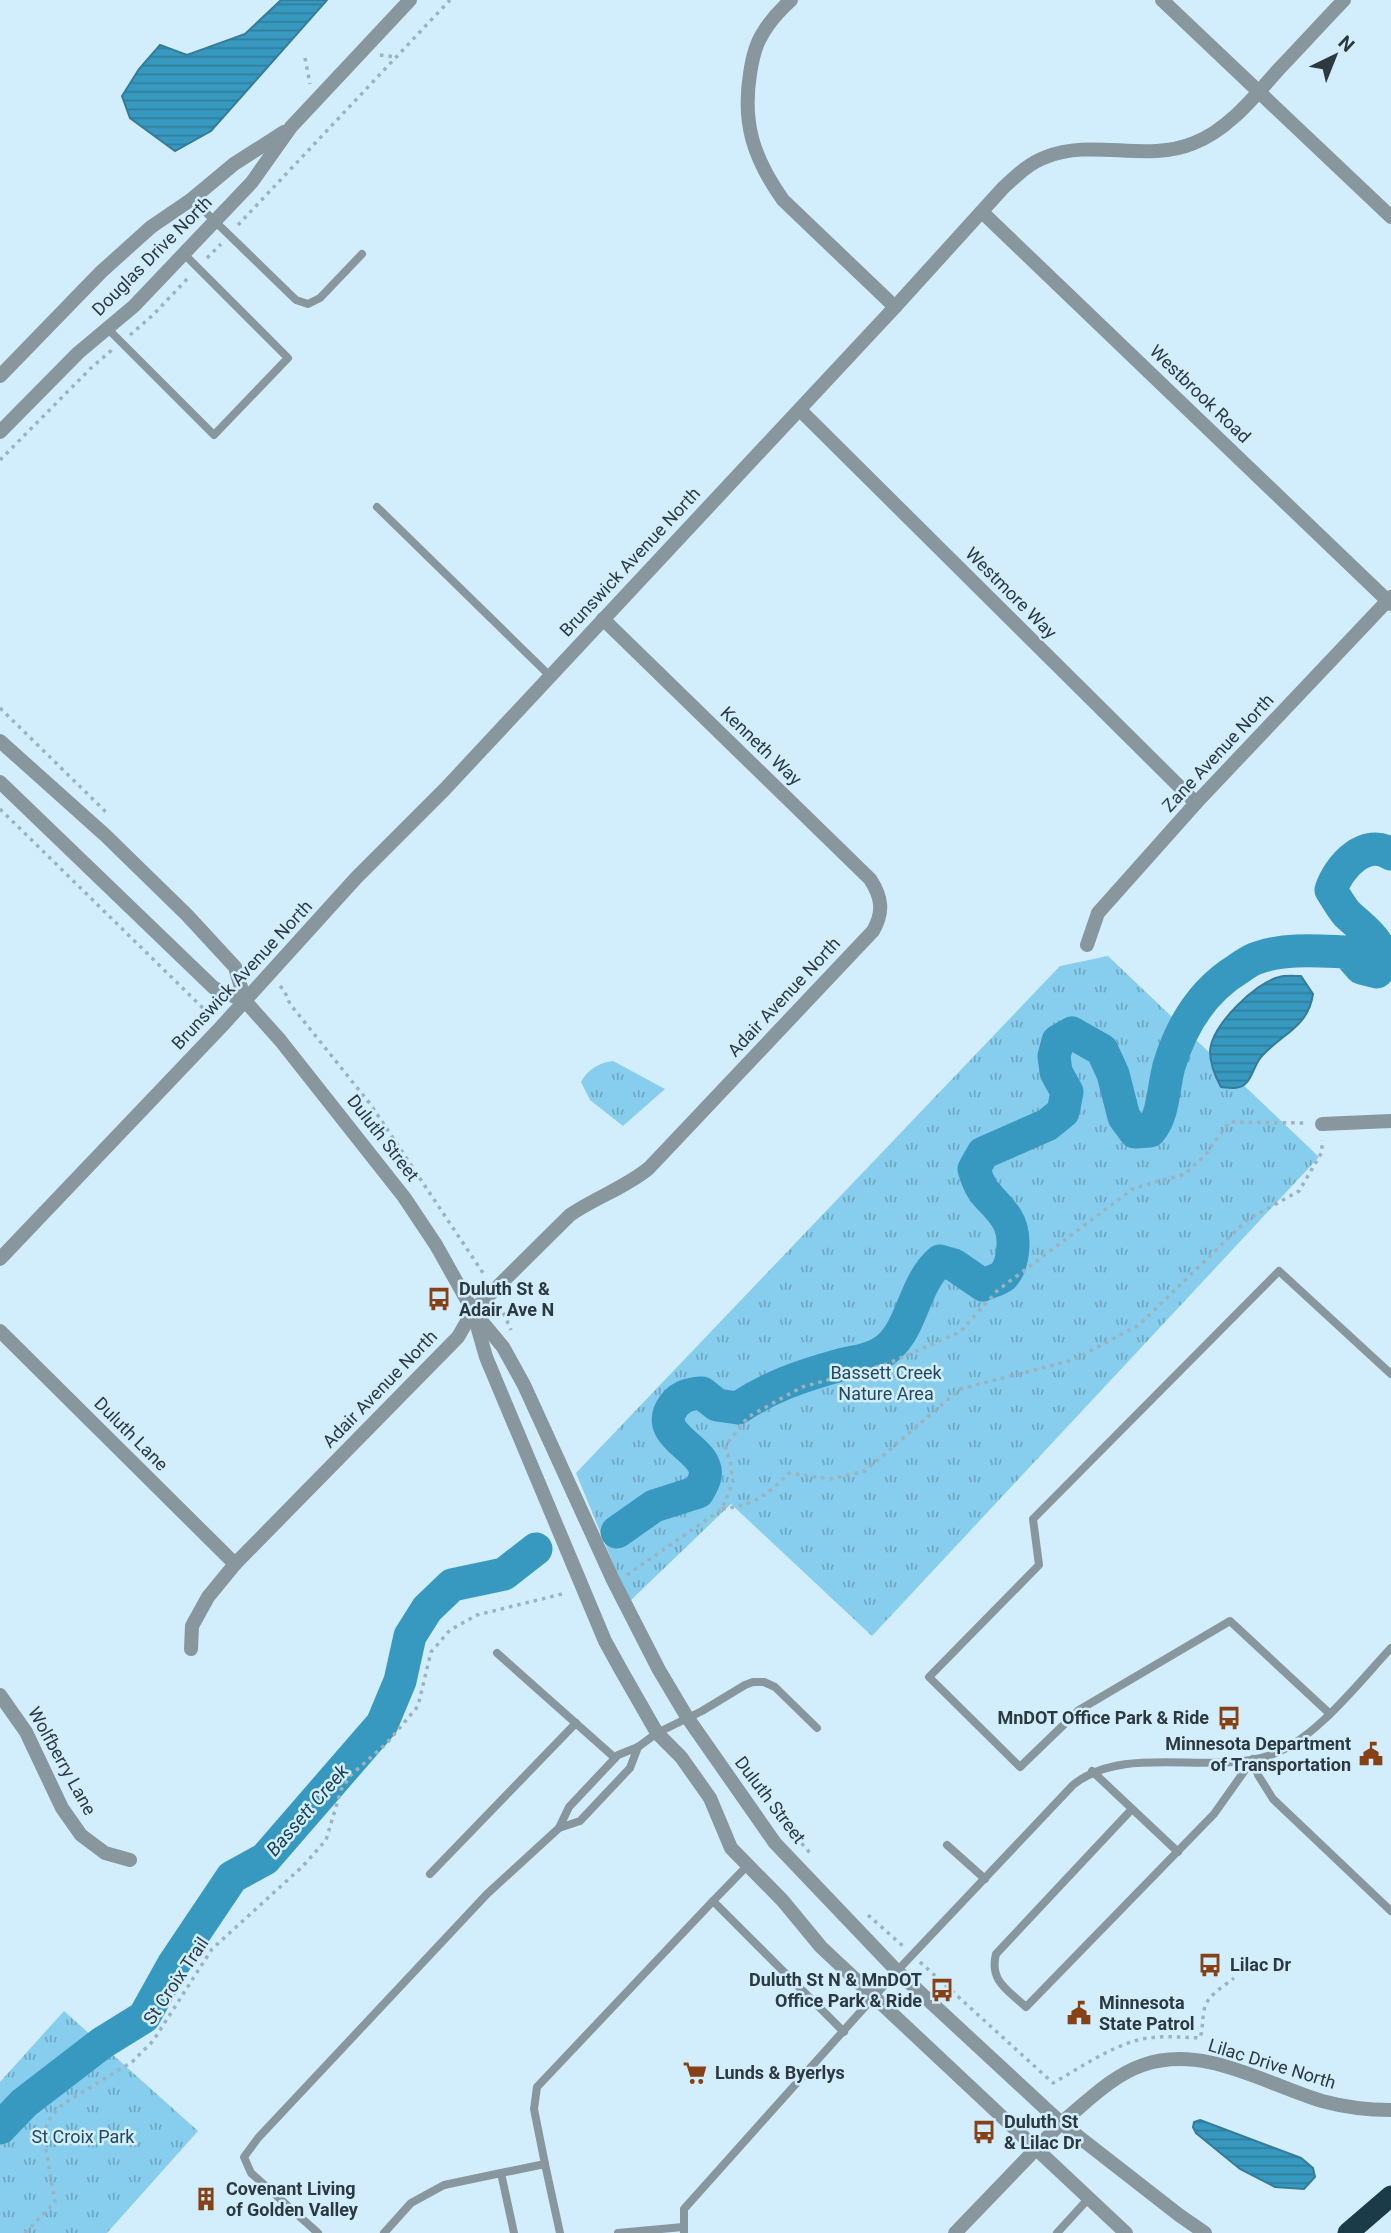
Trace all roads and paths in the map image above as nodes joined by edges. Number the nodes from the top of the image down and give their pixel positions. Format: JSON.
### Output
{"nodes":[{"id":1,"x":410,"y":0,"type":"edge"},
{"id":2,"x":791,"y":0,"type":"edge"},
{"id":3,"x":1162,"y":0,"type":"edge"},
{"id":4,"x":1344,"y":0,"type":"edge"},
{"id":5,"x":306,"y":58,"type":"dead end"},
{"id":6,"x":1259,"y":91,"type":"junction"},
{"id":7,"x":314,"y":102,"type":"junction"},
{"id":8,"x":291,"y":127,"type":"junction"},
{"id":9,"x":192,"y":199,"type":"junction"},
{"id":10,"x":982,"y":212,"type":"junction"},
{"id":11,"x":1391,"y":217,"type":"edge"},
{"id":12,"x":215,"y":221,"type":"junction"},
{"id":13,"x":184,"y":254,"type":"junction"},
{"id":14,"x":362,"y":254,"type":"dead end"},
{"id":15,"x":895,"y":307,"type":"junction"},
{"id":16,"x":107,"y":328,"type":"junction"},
{"id":17,"x":0,"y":376,"type":"edge"},
{"id":18,"x":800,"y":410,"type":"junction"},
{"id":19,"x":0,"y":432,"type":"edge"},
{"id":20,"x":377,"y":506,"type":"dead end"},
{"id":21,"x":1390,"y":600,"type":"edge"},
{"id":22,"x":603,"y":619,"type":"junction"},
{"id":23,"x":550,"y":676,"type":"junction"},
{"id":24,"x":0,"y":741,"type":"edge"},
{"id":25,"x":0,"y":782,"type":"edge"},
{"id":26,"x":1196,"y":803,"type":"junction"},
{"id":27,"x":0,"y":810,"type":"edge"},
{"id":28,"x":881,"y":906,"type":"joint"},
{"id":29,"x":1087,"y":945,"type":"dead end"},
{"id":30,"x":245,"y":1001,"type":"junction"},
{"id":31,"x":221,"y":1027,"type":"junction"},
{"id":32,"x":1391,"y":1121,"type":"edge"},
{"id":33,"x":1322,"y":1124,"type":"junction"},
{"id":34,"x":0,"y":1259,"type":"edge"},
{"id":35,"x":473,"y":1311,"type":"junction"},
{"id":36,"x":0,"y":1331,"type":"edge"},
{"id":37,"x":1391,"y":1374,"type":"edge"},
{"id":38,"x":722,"y":1509,"type":"junction"},
{"id":39,"x":235,"y":1564,"type":"junction"},
{"id":40,"x":624,"y":1577,"type":"dead end"},
{"id":41,"x":562,"y":1594,"type":"dead end"},
{"id":42,"x":1391,"y":1648,"type":"edge"},
{"id":43,"x":191,"y":1649,"type":"dead end"},
{"id":44,"x":497,"y":1653,"type":"dead end"},
{"id":45,"x":0,"y":1695,"type":"edge"},
{"id":46,"x":1329,"y":1713,"type":"junction"},
{"id":47,"x":687,"y":1717,"type":"junction"},
{"id":48,"x":576,"y":1723,"type":"junction"},
{"id":49,"x":817,"y":1728,"type":"dead end"},
{"id":50,"x":657,"y":1733,"type":"junction"},
{"id":51,"x":638,"y":1747,"type":"junction"},
{"id":52,"x":615,"y":1758,"type":"junction"},
{"id":53,"x":1253,"y":1759,"type":"junction"},
{"id":54,"x":1092,"y":1771,"type":"junction"},
{"id":55,"x":1132,"y":1809,"type":"junction"},
{"id":56,"x":559,"y":1828,"type":"junction"},
{"id":57,"x":947,"y":1845,"type":"dead end"},
{"id":58,"x":1178,"y":1852,"type":"junction"},
{"id":59,"x":130,"y":1860,"type":"dead end"},
{"id":60,"x":748,"y":1865,"type":"junction"},
{"id":61,"x":430,"y":1874,"type":"dead end"},
{"id":62,"x":985,"y":1879,"type":"junction"},
{"id":63,"x":713,"y":1901,"type":"junction"},
{"id":64,"x":1391,"y":1910,"type":"edge"},
{"id":65,"x":897,"y":1971,"type":"junction"},
{"id":66,"x":1234,"y":1978,"type":"dead end"},
{"id":67,"x":874,"y":1998,"type":"junction"},
{"id":68,"x":844,"y":2032,"type":"junction"},
{"id":69,"x":1053,"y":2083,"type":"dead end"},
{"id":70,"x":1391,"y":2109,"type":"edge"},
{"id":71,"x":1061,"y":2123,"type":"junction"},
{"id":72,"x":1036,"y":2149,"type":"junction"},
{"id":73,"x":545,"y":2164,"type":"junction"},
{"id":74,"x":501,"y":2173,"type":"junction"},
{"id":75,"x":1391,"y":2196,"type":"edge"},
{"id":76,"x":1089,"y":2199,"type":"junction"},
{"id":77,"x":683,"y":2230,"type":"edge"},
{"id":78,"x":1060,"y":2232,"type":"edge"},
{"id":79,"x":25,"y":2233,"type":"edge"},
{"id":80,"x":318,"y":2233,"type":"edge"},
{"id":81,"x":384,"y":2233,"type":"edge"},
{"id":82,"x":514,"y":2233,"type":"edge"},
{"id":83,"x":560,"y":2233,"type":"edge"},
{"id":84,"x":618,"y":2233,"type":"edge"},
{"id":85,"x":955,"y":2233,"type":"edge"},
{"id":86,"x":1126,"y":2233,"type":"edge"},
{"id":87,"x":1205,"y":2233,"type":"edge"},
{"id":88,"x":1348,"y":2233,"type":"edge"}],
"edges":[{"from":1,"to":7,"type":"street","name":"Douglas Drive North"},
{"from":2,"to":15,"type":"street"},
{"from":3,"to":6,"type":"street"},
{"from":4,"to":6,"type":"street","name":"Brunswick Avenue North"},
{"from":5,"to":7,"type":"path"},
{"from":6,"to":10,"type":"street","name":"Brunswick Avenue North"},
{"from":6,"to":11,"type":"street"},
{"from":7,"to":8,"type":"street","name":"Douglas Drive North"},
{"from":8,"to":9,"type":"street","name":"Douglas Drive North"},
{"from":8,"to":12,"type":"street","name":"Douglas Drive North"},
{"from":9,"to":12,"type":"lane"},
{"from":9,"to":17,"type":"street","name":"Douglas Drive North"},
{"from":10,"to":15,"type":"street","name":"Brunswick Avenue North"},
{"from":10,"to":21,"type":"street","name":"Westbrook Road"},
{"from":12,"to":13,"type":"street","name":"Douglas Drive North"},
{"from":12,"to":14,"type":"lane"},
{"from":13,"to":16,"type":"street","name":"Douglas Drive North"},
{"from":13,"to":16,"type":"lane"},
{"from":15,"to":18,"type":"street","name":"Brunswick Avenue North"},
{"from":16,"to":19,"type":"street","name":"Douglas Drive North"},
{"from":18,"to":22,"type":"street","name":"Brunswick Avenue North"},
{"from":18,"to":26,"type":"street","name":"Westmore Way"},
{"from":20,"to":23,"type":"lane"},
{"from":21,"to":26,"type":"street","name":"Zane Avenue North"},
{"from":22,"to":23,"type":"street","name":"Brunswick Avenue North"},
{"from":22,"to":28,"type":"street","name":"Kenneth Way"},
{"from":23,"to":30,"type":"street","name":"Brunswick Avenue North"},
{"from":24,"to":30,"type":"street","name":"Duluth Street"},
{"from":25,"to":30,"type":"street","name":"Duluth Street"},
{"from":26,"to":29,"type":"street","name":"Zane Avenue North"},
{"from":27,"to":31,"type":"path"},
{"from":28,"to":35,"type":"street","name":"Adair Avenue North"},
{"from":30,"to":31,"type":"street","name":"Brunswick Avenue North"},
{"from":30,"to":35,"type":"street","name":"Duluth Street"},
{"from":31,"to":34,"type":"street","name":"Brunswick Avenue North"},
{"from":32,"to":33,"type":"street"},
{"from":33,"to":38,"type":"path"},
{"from":33,"to":38,"type":"path"},
{"from":35,"to":39,"type":"street","name":"Adair Avenue North"},
{"from":35,"to":47,"type":"street","name":"Duluth Street"},
{"from":35,"to":50,"type":"street","name":"Duluth Street"},
{"from":36,"to":39,"type":"street","name":"Duluth Lane"},
{"from":37,"to":46,"type":"lane"},
{"from":38,"to":40,"type":"path"},
{"from":39,"to":43,"type":"street","name":"Adair Avenue North"},
{"from":41,"to":79,"type":"path","name":"St Croix Trail"},
{"from":42,"to":46,"type":"lane"},
{"from":44,"to":48,"type":"lane"},
{"from":45,"to":59,"type":"street","name":"Wolfberry Lane"},
{"from":46,"to":53,"type":"lane"},
{"from":47,"to":49,"type":"lane"},
{"from":47,"to":50,"type":"lane"},
{"from":47,"to":65,"type":"street","name":"Duluth Street"},
{"from":48,"to":52,"type":"lane"},
{"from":48,"to":61,"type":"lane"},
{"from":50,"to":51,"type":"lane"},
{"from":50,"to":60,"type":"street","name":"Duluth Street"},
{"from":51,"to":52,"type":"lane"},
{"from":51,"to":56,"type":"lane"},
{"from":52,"to":56,"type":"lane"},
{"from":53,"to":54,"type":"lane"},
{"from":53,"to":58,"type":"lane"},
{"from":53,"to":64,"type":"lane"},
{"from":54,"to":55,"type":"lane"},
{"from":54,"to":62,"type":"lane"},
{"from":55,"to":58,"type":"lane"},
{"from":55,"to":58,"type":"lane"},
{"from":56,"to":80,"type":"lane"},
{"from":57,"to":62,"type":"lane"},
{"from":60,"to":63,"type":"lane"},
{"from":60,"to":67,"type":"street","name":"Duluth Street"},
{"from":62,"to":65,"type":"lane"},
{"from":63,"to":68,"type":"lane"},
{"from":63,"to":73,"type":"lane"},
{"from":65,"to":67,"type":"lane"},
{"from":65,"to":71,"type":"street","name":"Duluth Street"},
{"from":66,"to":69,"type":"path"},
{"from":67,"to":68,"type":"lane"},
{"from":67,"to":72,"type":"street","name":"Duluth Street"},
{"from":68,"to":77,"type":"lane"},
{"from":70,"to":71,"type":"street","name":"Lilac Drive North"},
{"from":71,"to":72,"type":"street","name":"Lilac Drive North"},
{"from":71,"to":87,"type":"street","name":"Duluth Street"},
{"from":72,"to":76,"type":"street","name":"Duluth Street"},
{"from":72,"to":85,"type":"street","name":"Lilac Drive North"},
{"from":73,"to":74,"type":"lane"},
{"from":73,"to":83,"type":"lane"},
{"from":74,"to":81,"type":"lane"},
{"from":74,"to":82,"type":"lane"},
{"from":75,"to":88,"type":"highway"},
{"from":76,"to":78,"type":"lane"},
{"from":76,"to":86,"type":"street","name":"Duluth Street"},
{"from":77,"to":84,"type":"lane"}]}
